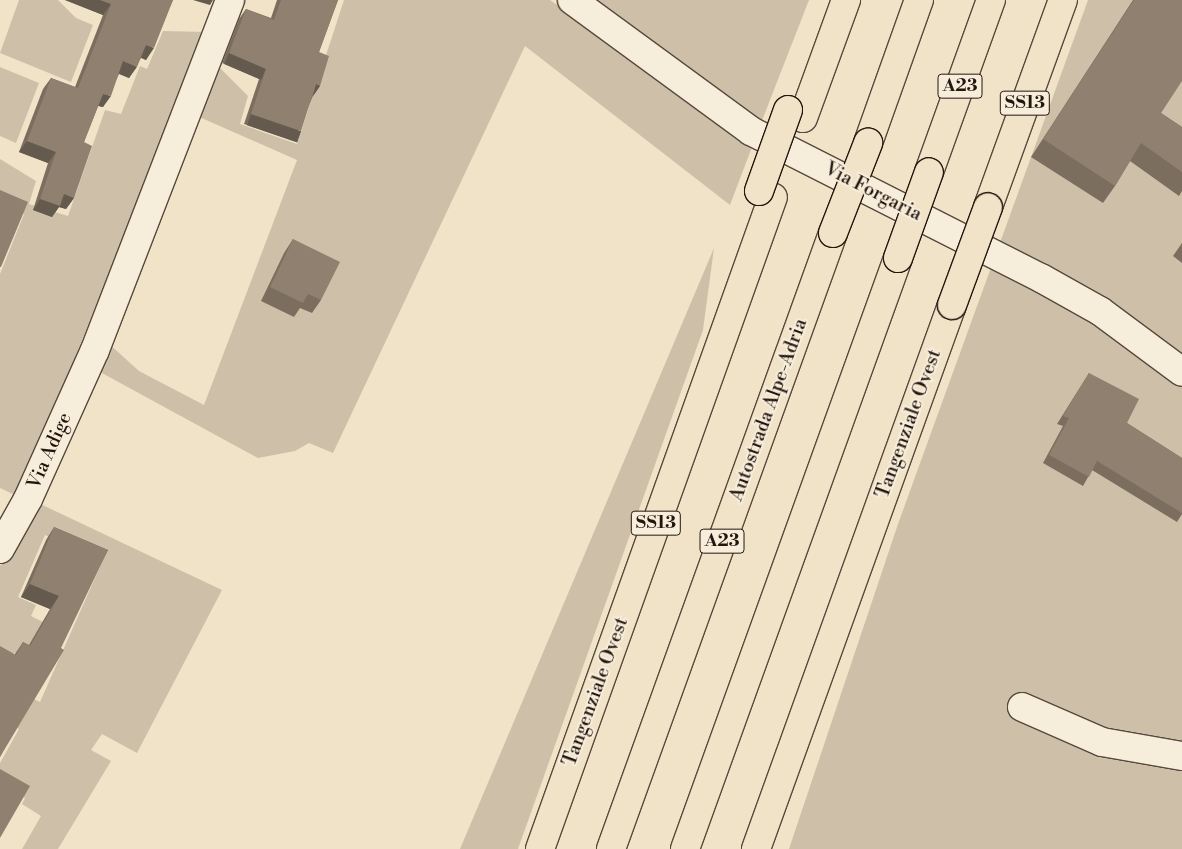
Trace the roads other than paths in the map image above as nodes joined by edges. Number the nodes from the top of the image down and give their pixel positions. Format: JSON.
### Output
{"nodes":[{"id":1,"x":230,"y":0,"type":"edge"},
{"id":2,"x":572,"y":0,"type":"edge"},
{"id":3,"x":828,"y":0,"type":"edge"},
{"id":4,"x":846,"y":0,"type":"edge"},
{"id":5,"x":919,"y":0,"type":"edge"},
{"id":6,"x":991,"y":0,"type":"edge"},
{"id":7,"x":1063,"y":0,"type":"edge"},
{"id":8,"x":796,"y":114,"type":"junction"},
{"id":9,"x":1182,"y":372,"type":"edge"},
{"id":10,"x":0,"y":550,"type":"edge"},
{"id":11,"x":1022,"y":708,"type":"dead end"},
{"id":12,"x":1182,"y":756,"type":"edge"},
{"id":13,"x":540,"y":849,"type":"edge"},
{"id":14,"x":611,"y":849,"type":"edge"},
{"id":15,"x":685,"y":849,"type":"edge"},
{"id":16,"x":756,"y":849,"type":"edge"}],
"edges":[{"from":1,"to":10,"type":"street","name":"Via Adige"},
{"from":2,"to":9,"type":"street","name":"Via Forgaria"},
{"from":3,"to":8,"type":"highway"},
{"from":4,"to":8,"type":"highway","name":"Tangenziale Ovest","number":"SS13"},
{"from":5,"to":14,"type":"highway","name":"Autostrada Alpe-Adria","number":"A23","bridge":true},
{"from":6,"to":15,"type":"highway","number":"A23","bridge":true},
{"from":7,"to":16,"type":"highway","name":"Tangenziale Ovest","number":"SS13","bridge":true},
{"from":8,"to":13,"type":"highway","name":"Tangenziale Ovest","number":"SS13"},
{"from":11,"to":12,"type":"street"}]}
